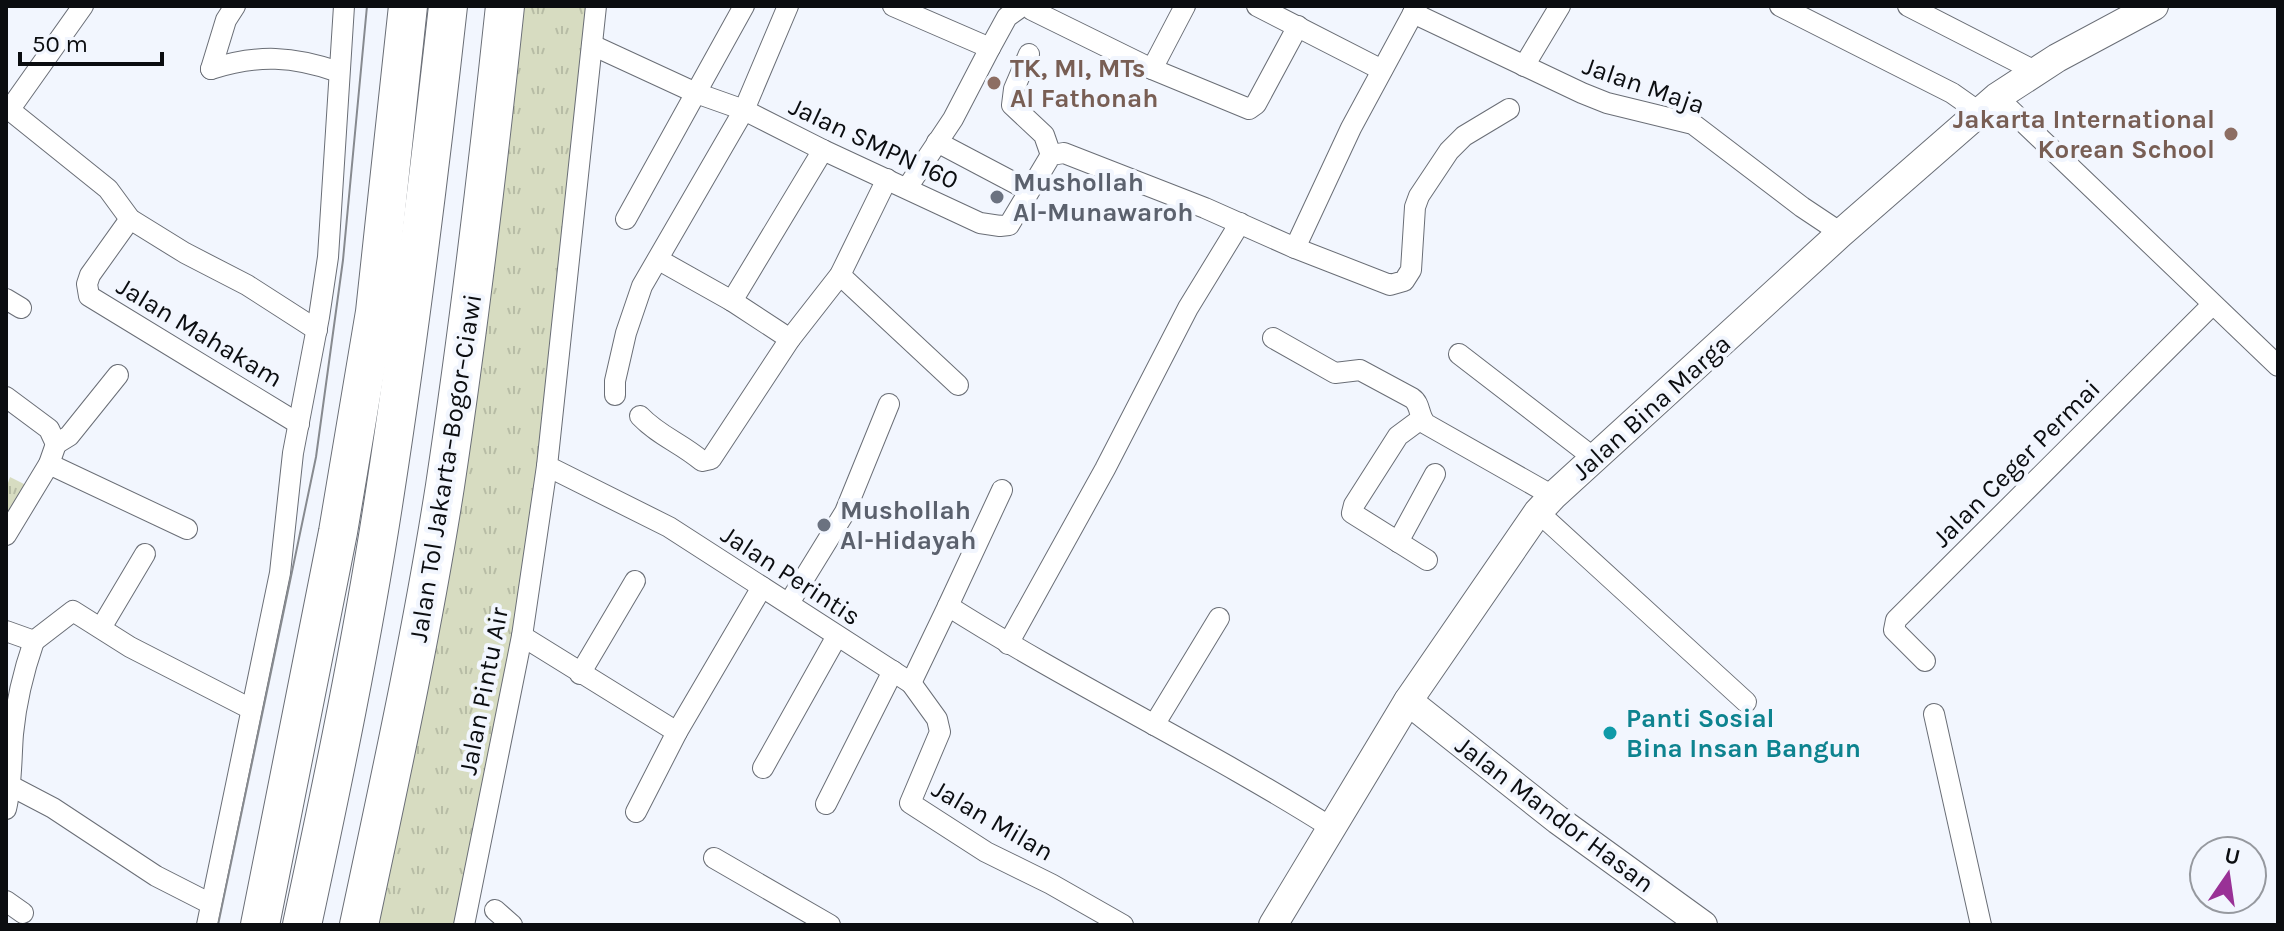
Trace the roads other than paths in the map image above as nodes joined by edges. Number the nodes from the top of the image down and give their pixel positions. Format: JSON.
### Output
{"nodes":[{"id":1,"x":83,"y":6,"type":"edge"},
{"id":2,"x":235,"y":6,"type":"edge"},
{"id":3,"x":344,"y":6,"type":"edge"},
{"id":4,"x":408,"y":6,"type":"edge"},
{"id":5,"x":448,"y":6,"type":"edge"},
{"id":6,"x":505,"y":6,"type":"edge"},
{"id":7,"x":596,"y":6,"type":"edge"},
{"id":8,"x":744,"y":6,"type":"edge"},
{"id":9,"x":788,"y":6,"type":"edge"},
{"id":10,"x":893,"y":6,"type":"edge"},
{"id":11,"x":1185,"y":6,"type":"edge"},
{"id":12,"x":1257,"y":6,"type":"edge"},
{"id":13,"x":1560,"y":6,"type":"edge"},
{"id":14,"x":1780,"y":6,"type":"edge"},
{"id":15,"x":1908,"y":6,"type":"edge"},
{"id":16,"x":2154,"y":6,"type":"edge"},
{"id":17,"x":1415,"y":10,"type":"edge"},
{"id":18,"x":1298,"y":26,"type":"junction"},
{"id":19,"x":592,"y":45,"type":"junction"},
{"id":20,"x":990,"y":48,"type":"junction"},
{"id":21,"x":1029,"y":54,"type":"dead end"},
{"id":22,"x":1524,"y":66,"type":"junction"},
{"id":23,"x":1152,"y":69,"type":"junction"},
{"id":24,"x":1382,"y":70,"type":"junction"},
{"id":25,"x":2035,"y":71,"type":"junction"},
{"id":26,"x":339,"y":72,"type":"junction"},
{"id":27,"x":696,"y":93,"type":"junction"},
{"id":28,"x":1988,"y":104,"type":"junction"},
{"id":29,"x":8,"y":108,"type":"edge"},
{"id":30,"x":1509,"y":109,"type":"dead end"},
{"id":31,"x":744,"y":110,"type":"junction"},
{"id":32,"x":937,"y":142,"type":"junction"},
{"id":33,"x":823,"y":150,"type":"junction"},
{"id":34,"x":1051,"y":155,"type":"junction"},
{"id":35,"x":887,"y":179,"type":"junction"},
{"id":36,"x":907,"y":188,"type":"junction"},
{"id":37,"x":1028,"y":190,"type":"junction"},
{"id":38,"x":130,"y":219,"type":"junction"},
{"id":39,"x":626,"y":219,"type":"dead end"},
{"id":40,"x":1240,"y":223,"type":"junction"},
{"id":41,"x":1841,"y":233,"type":"junction"},
{"id":42,"x":1295,"y":248,"type":"junction"},
{"id":43,"x":659,"y":260,"type":"junction"},
{"id":44,"x":840,"y":275,"type":"junction"},
{"id":45,"x":732,"y":301,"type":"junction"},
{"id":46,"x":2212,"y":305,"type":"junction"},
{"id":47,"x":317,"y":330,"type":"junction"},
{"id":48,"x":1273,"y":338,"type":"dead end"},
{"id":49,"x":790,"y":339,"type":"junction"},
{"id":50,"x":1459,"y":354,"type":"dead end"},
{"id":51,"x":2278,"y":366,"type":"edge"},
{"id":52,"x":118,"y":375,"type":"dead end"},
{"id":53,"x":958,"y":385,"type":"dead end"},
{"id":54,"x":615,"y":395,"type":"dead end"},
{"id":55,"x":6,"y":397,"type":"edge"},
{"id":56,"x":889,"y":404,"type":"dead end"},
{"id":57,"x":640,"y":416,"type":"dead end"},
{"id":58,"x":1421,"y":419,"type":"junction"},
{"id":59,"x":299,"y":424,"type":"junction"},
{"id":60,"x":56,"y":444,"type":"junction"},
{"id":61,"x":1594,"y":458,"type":"junction"},
{"id":62,"x":49,"y":464,"type":"junction"},
{"id":63,"x":547,"y":466,"type":"junction"},
{"id":64,"x":1435,"y":474,"type":"dead end"},
{"id":65,"x":1002,"y":490,"type":"dead end"},
{"id":66,"x":1545,"y":504,"type":"junction"},
{"id":67,"x":187,"y":529,"type":"dead end"},
{"id":68,"x":6,"y":535,"type":"edge"},
{"id":69,"x":1398,"y":542,"type":"junction"},
{"id":70,"x":145,"y":554,"type":"dead end"},
{"id":71,"x":1427,"y":560,"type":"dead end"},
{"id":72,"x":635,"y":581,"type":"dead end"},
{"id":73,"x":762,"y":587,"type":"junction"},
{"id":74,"x":789,"y":603,"type":"junction"},
{"id":75,"x":948,"y":606,"type":"junction"},
{"id":76,"x":1219,"y":618,"type":"dead end"},
{"id":77,"x":101,"y":628,"type":"junction"},
{"id":78,"x":6,"y":631,"type":"edge"},
{"id":79,"x":522,"y":636,"type":"junction"},
{"id":80,"x":837,"y":636,"type":"junction"},
{"id":81,"x":34,"y":641,"type":"junction"},
{"id":82,"x":1008,"y":644,"type":"junction"},
{"id":83,"x":1925,"y":661,"type":"dead end"},
{"id":84,"x":893,"y":671,"type":"junction"},
{"id":85,"x":580,"y":674,"type":"junction"},
{"id":86,"x":911,"y":683,"type":"junction"},
{"id":87,"x":1408,"y":701,"type":"junction"},
{"id":88,"x":1746,"y":702,"type":"dead end"},
{"id":89,"x":251,"y":709,"type":"junction"},
{"id":90,"x":1934,"y":714,"type":"dead end"},
{"id":91,"x":1154,"y":725,"type":"junction"},
{"id":92,"x":677,"y":732,"type":"junction"},
{"id":93,"x":763,"y":768,"type":"dead end"},
{"id":94,"x":11,"y":786,"type":"junction"},
{"id":95,"x":826,"y":804,"type":"dead end"},
{"id":96,"x":6,"y":809,"type":"edge"},
{"id":97,"x":636,"y":812,"type":"dead end"},
{"id":98,"x":1332,"y":828,"type":"junction"},
{"id":99,"x":714,"y":858,"type":"dead end"},
{"id":100,"x":211,"y":904,"type":"junction"},
{"id":101,"x":495,"y":910,"type":"dead end"},
{"id":102,"x":207,"y":925,"type":"edge"},
{"id":103,"x":260,"y":925,"type":"edge"},
{"id":104,"x":302,"y":925,"type":"edge"},
{"id":105,"x":359,"y":925,"type":"edge"},
{"id":106,"x":464,"y":925,"type":"edge"},
{"id":107,"x":512,"y":925,"type":"edge"},
{"id":108,"x":830,"y":925,"type":"edge"},
{"id":109,"x":1123,"y":925,"type":"edge"},
{"id":110,"x":1273,"y":925,"type":"edge"},
{"id":111,"x":1703,"y":925,"type":"edge"},
{"id":112,"x":1981,"y":925,"type":"edge"}],
"edges":[{"from":1,"to":29,"type":"street"},
{"from":2,"to":26,"type":"street"},
{"from":3,"to":26,"type":"street"},
{"from":4,"to":103,"type":"highway"},
{"from":5,"to":104,"type":"highway"},
{"from":6,"to":105,"type":"highway","name":"Jalan Tol Jakarta–Bogor–Ciawi"},
{"from":7,"to":19,"type":"street"},
{"from":8,"to":27,"type":"street"},
{"from":9,"to":31,"type":"street"},
{"from":10,"to":20,"type":"street"},
{"from":11,"to":23,"type":"street"},
{"from":12,"to":18,"type":"street"},
{"from":13,"to":22,"type":"street"},
{"from":14,"to":28,"type":"street"},
{"from":15,"to":25,"type":"street"},
{"from":16,"to":25,"type":"street","name":"Jalan Bina Marga"},
{"from":17,"to":22,"type":"street","name":"Jalan Maja"},
{"from":17,"to":24,"type":"street"},
{"from":18,"to":23,"type":"street"},
{"from":18,"to":24,"type":"street"},
{"from":19,"to":27,"type":"street","name":"Jalan SMPN 160"},
{"from":19,"to":63,"type":"street"},
{"from":20,"to":23,"type":"street"},
{"from":20,"to":32,"type":"street"},
{"from":21,"to":34,"type":"street"},
{"from":22,"to":41,"type":"street","name":"Jalan Maja"},
{"from":24,"to":42,"type":"street"},
{"from":25,"to":28,"type":"street","name":"Jalan Bina Marga"},
{"from":26,"to":47,"type":"street"},
{"from":27,"to":31,"type":"street","name":"Jalan SMPN 160"},
{"from":27,"to":39,"type":"street"},
{"from":28,"to":41,"type":"street","name":"Jalan Bina Marga"},
{"from":28,"to":46,"type":"street"},
{"from":29,"to":38,"type":"street"},
{"from":30,"to":42,"type":"street"},
{"from":31,"to":33,"type":"street","name":"Jalan SMPN 160"},
{"from":31,"to":43,"type":"street"},
{"from":32,"to":36,"type":"street"},
{"from":32,"to":37,"type":"street"},
{"from":33,"to":35,"type":"street","name":"Jalan SMPN 160"},
{"from":33,"to":45,"type":"street"},
{"from":34,"to":37,"type":"street","name":"Jalan SMPN 160"},
{"from":34,"to":40,"type":"street"},
{"from":35,"to":36,"type":"street","name":"Jalan SMPN 160"},
{"from":35,"to":44,"type":"street"},
{"from":36,"to":37,"type":"street","name":"Jalan SMPN 160"},
{"from":38,"to":47,"type":"street"},
{"from":38,"to":59,"type":"street","name":"Jalan Mahakam"},
{"from":40,"to":42,"type":"street"},
{"from":40,"to":82,"type":"street"},
{"from":41,"to":61,"type":"street","name":"Jalan Bina Marga"},
{"from":43,"to":45,"type":"street"},
{"from":43,"to":54,"type":"street"},
{"from":44,"to":49,"type":"street"},
{"from":44,"to":53,"type":"street"},
{"from":45,"to":49,"type":"street"},
{"from":46,"to":51,"type":"street"},
{"from":46,"to":83,"type":"street","name":"Jalan Ceger Permai"},
{"from":47,"to":59,"type":"street"},
{"from":48,"to":58,"type":"street"},
{"from":49,"to":57,"type":"street"},
{"from":50,"to":61,"type":"street"},
{"from":52,"to":60,"type":"street"},
{"from":55,"to":60,"type":"street"},
{"from":56,"to":74,"type":"street"},
{"from":58,"to":66,"type":"street"},
{"from":58,"to":69,"type":"street"},
{"from":59,"to":89,"type":"street"},
{"from":60,"to":62,"type":"street"},
{"from":61,"to":66,"type":"street","name":"Jalan Bina Marga"},
{"from":62,"to":67,"type":"street"},
{"from":62,"to":68,"type":"street"},
{"from":63,"to":73,"type":"street","name":"Jalan Perintis"},
{"from":63,"to":79,"type":"street","name":"Jalan Pintu Air"},
{"from":64,"to":69,"type":"street"},
{"from":65,"to":75,"type":"street"},
{"from":66,"to":87,"type":"street","name":"Jalan Bina Marga"},
{"from":66,"to":88,"type":"street"},
{"from":69,"to":71,"type":"street"},
{"from":70,"to":77,"type":"street"},
{"from":72,"to":85,"type":"street"},
{"from":73,"to":74,"type":"street","name":"Jalan Perintis"},
{"from":73,"to":92,"type":"street"},
{"from":74,"to":80,"type":"street","name":"Jalan Perintis"},
{"from":75,"to":82,"type":"street"},
{"from":75,"to":86,"type":"street"},
{"from":76,"to":91,"type":"street"},
{"from":77,"to":81,"type":"street"},
{"from":77,"to":89,"type":"street"},
{"from":78,"to":81,"type":"street"},
{"from":79,"to":85,"type":"street"},
{"from":79,"to":106,"type":"street","name":"Jalan Pintu Air"},
{"from":80,"to":84,"type":"street","name":"Jalan Perintis"},
{"from":80,"to":93,"type":"street"},
{"from":81,"to":94,"type":"street"},
{"from":82,"to":91,"type":"street"},
{"from":84,"to":86,"type":"street","name":"Jalan Perintis"},
{"from":84,"to":95,"type":"street"},
{"from":85,"to":92,"type":"street"},
{"from":86,"to":109,"type":"street","name":"Jalan Milan"},
{"from":87,"to":98,"type":"street","name":"Jalan Bina Marga"},
{"from":87,"to":111,"type":"street","name":"Jalan Mandor Hasan"},
{"from":89,"to":100,"type":"street"},
{"from":90,"to":112,"type":"street"},
{"from":91,"to":98,"type":"street"},
{"from":92,"to":97,"type":"street"},
{"from":94,"to":96,"type":"street"},
{"from":94,"to":100,"type":"street"},
{"from":98,"to":110,"type":"street","name":"Jalan Bina Marga"},
{"from":99,"to":108,"type":"street"},
{"from":100,"to":102,"type":"street"},
{"from":101,"to":107,"type":"street"}]}
